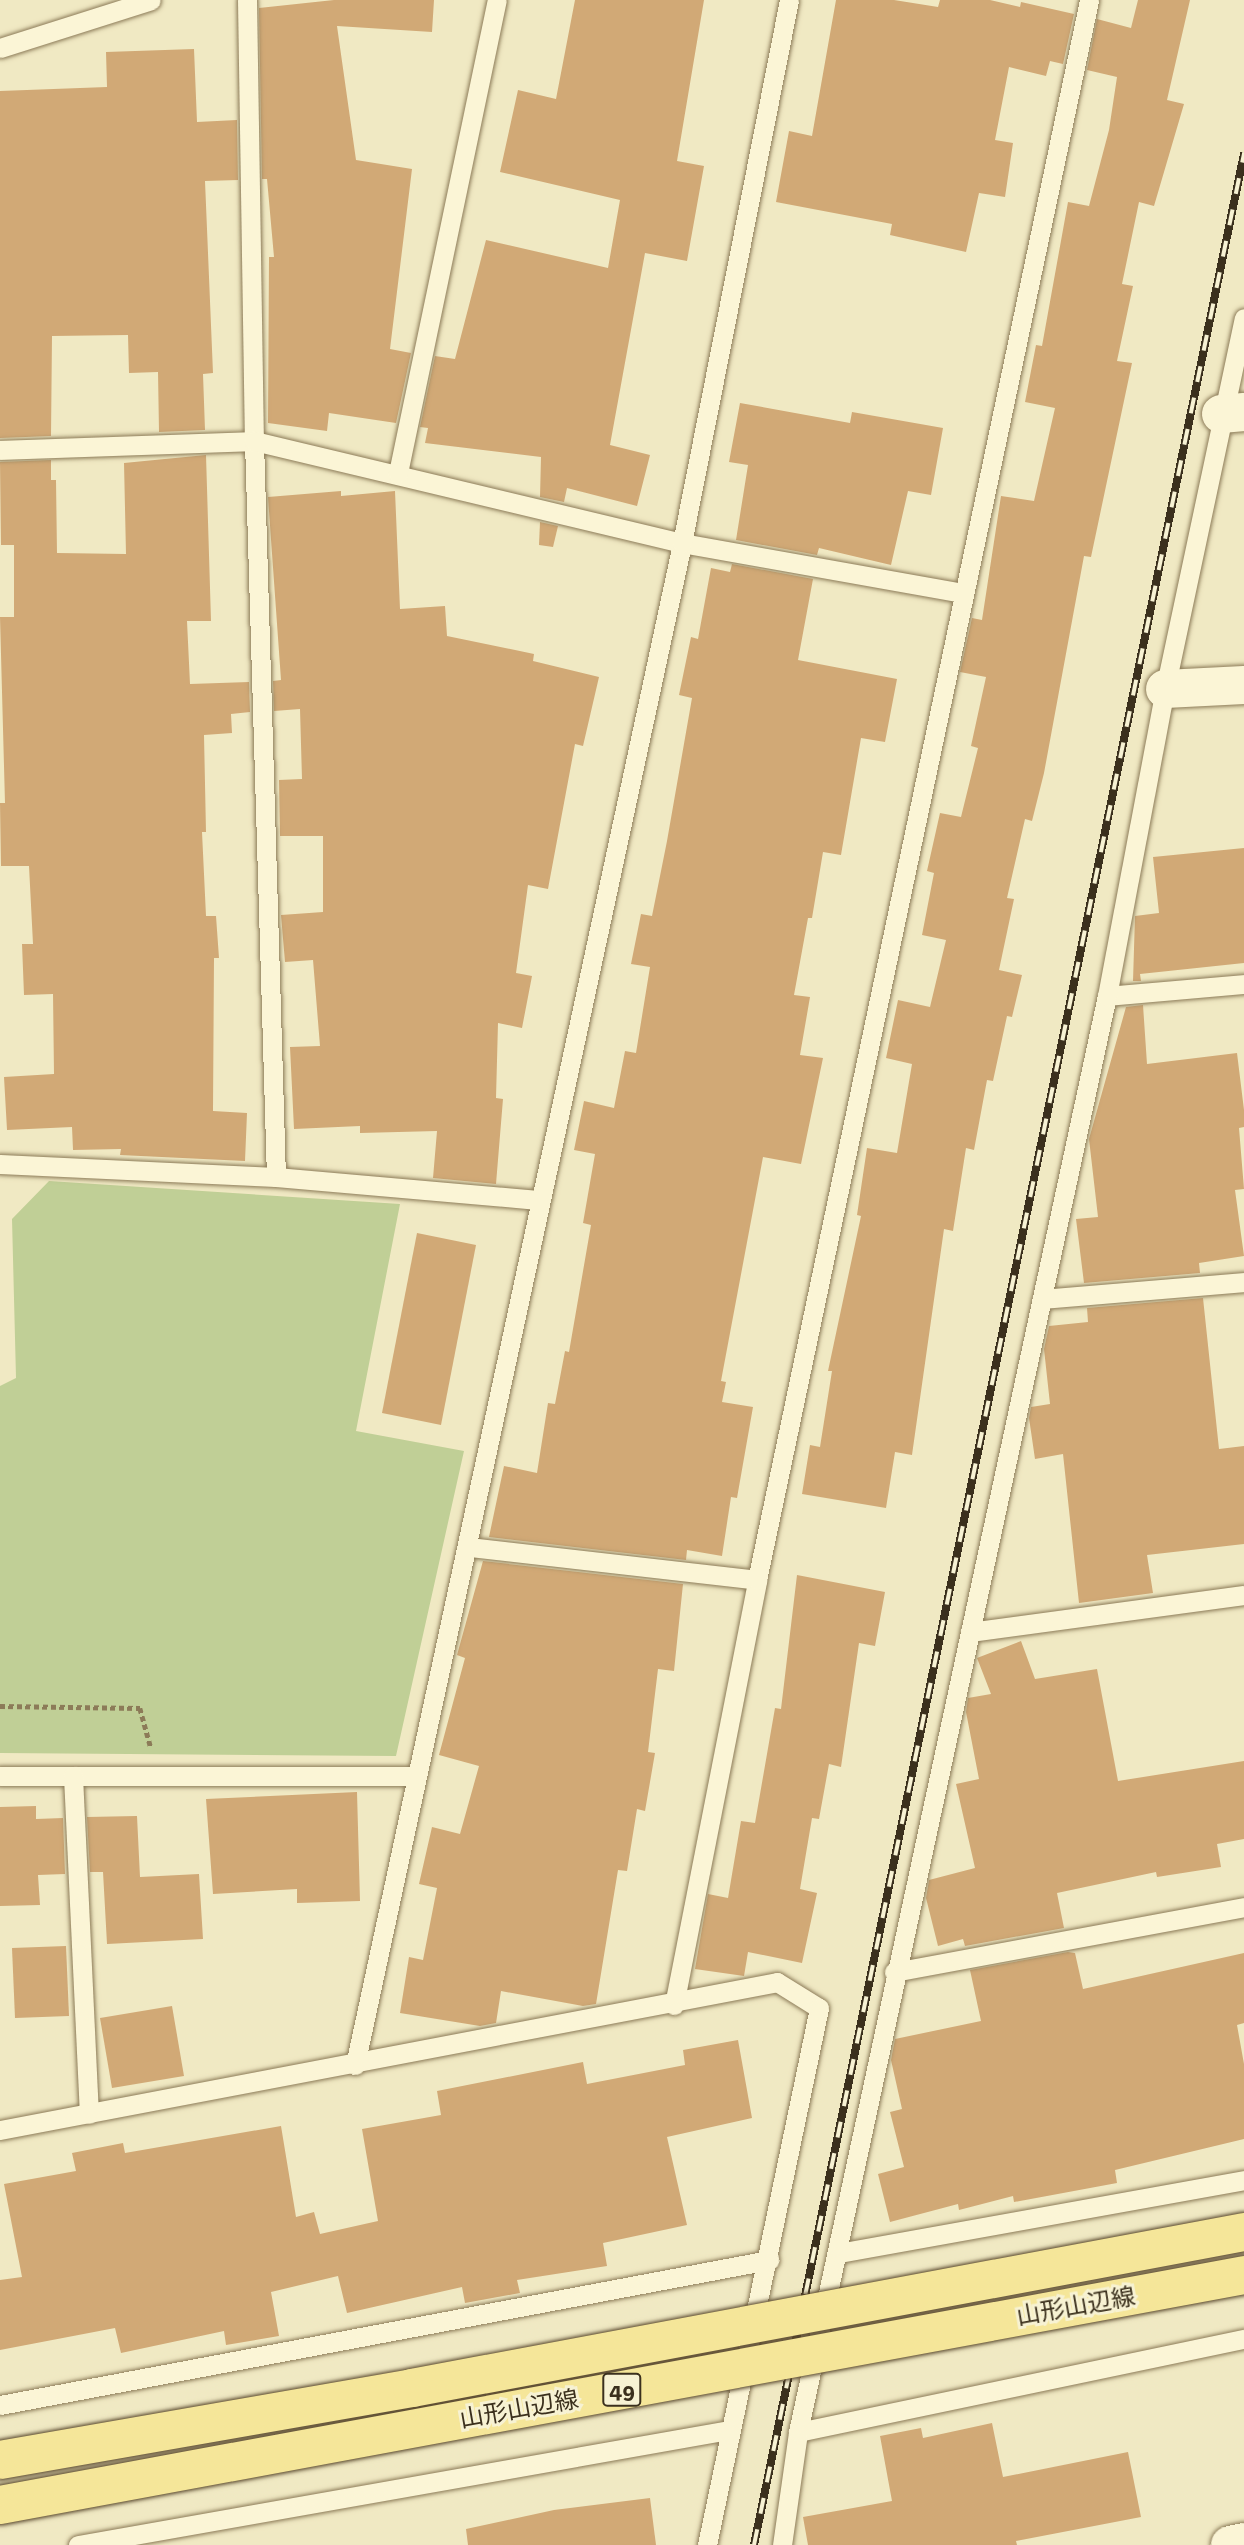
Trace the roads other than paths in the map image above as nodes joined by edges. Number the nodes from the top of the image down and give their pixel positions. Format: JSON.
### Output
{"nodes":[{"id":1,"x":151,"y":0,"type":"edge"},
{"id":2,"x":247,"y":0,"type":"edge"},
{"id":3,"x":497,"y":0,"type":"edge"},
{"id":4,"x":789,"y":0,"type":"edge"},
{"id":5,"x":1089,"y":0,"type":"edge"},
{"id":6,"x":0,"y":48,"type":"edge"},
{"id":7,"x":1244,"y":318,"type":"edge"},
{"id":8,"x":1233,"y":413,"type":"edge"},
{"id":9,"x":254,"y":441,"type":"junction"},
{"id":10,"x":0,"y":450,"type":"edge"},
{"id":11,"x":398,"y":473,"type":"junction"},
{"id":12,"x":682,"y":543,"type":"junction"},
{"id":13,"x":964,"y":593,"type":"junction"},
{"id":14,"x":1244,"y":685,"type":"edge"},
{"id":15,"x":1165,"y":689,"type":"junction"},
{"id":16,"x":1244,"y":984,"type":"edge"},
{"id":17,"x":1107,"y":996,"type":"junction"},
{"id":18,"x":0,"y":1164,"type":"edge"},
{"id":19,"x":276,"y":1177,"type":"junction"},
{"id":20,"x":538,"y":1200,"type":"junction"},
{"id":21,"x":1244,"y":1282,"type":"edge"},
{"id":22,"x":1042,"y":1299,"type":"junction"},
{"id":23,"x":469,"y":1547,"type":"junction"},
{"id":24,"x":757,"y":1580,"type":"junction"},
{"id":25,"x":1244,"y":1595,"type":"edge"},
{"id":26,"x":970,"y":1632,"type":"junction"},
{"id":27,"x":0,"y":1776,"type":"edge"},
{"id":28,"x":73,"y":1776,"type":"junction"},
{"id":29,"x":416,"y":1776,"type":"junction"},
{"id":30,"x":1244,"y":1907,"type":"edge"},
{"id":31,"x":894,"y":1972,"type":"junction"},
{"id":32,"x":674,"y":2005,"type":"junction"},
{"id":33,"x":355,"y":2065,"type":"junction"},
{"id":34,"x":89,"y":2114,"type":"junction"},
{"id":35,"x":0,"y":2130,"type":"edge"},
{"id":36,"x":1244,"y":2180,"type":"edge"},
{"id":37,"x":1244,"y":2232,"type":"edge"},
{"id":38,"x":839,"y":2253,"type":"junction"},
{"id":39,"x":769,"y":2260,"type":"junction"},
{"id":40,"x":1244,"y":2275,"type":"edge"},
{"id":41,"x":1244,"y":2339,"type":"edge"},
{"id":42,"x":0,"y":2405,"type":"edge"},
{"id":43,"x":729,"y":2430,"type":"junction"},
{"id":44,"x":798,"y":2432,"type":"junction"},
{"id":45,"x":0,"y":2460,"type":"edge"},
{"id":46,"x":0,"y":2505,"type":"edge"},
{"id":47,"x":1244,"y":2542,"type":"edge"},
{"id":48,"x":78,"y":2545,"type":"edge"},
{"id":49,"x":707,"y":2545,"type":"edge"},
{"id":50,"x":782,"y":2545,"type":"edge"},
{"id":51,"x":1230,"y":2545,"type":"edge"}],
"edges":[{"from":1,"to":6,"type":"lane"},
{"from":2,"to":9,"type":"lane"},
{"from":3,"to":11,"type":"lane"},
{"from":4,"to":12,"type":"lane"},
{"from":5,"to":13,"type":"lane"},
{"from":7,"to":8,"type":"lane"},
{"from":8,"to":15,"type":"lane"},
{"from":9,"to":10,"type":"lane"},
{"from":9,"to":11,"type":"lane"},
{"from":9,"to":19,"type":"lane"},
{"from":11,"to":12,"type":"lane"},
{"from":12,"to":13,"type":"lane"},
{"from":12,"to":20,"type":"lane"},
{"from":13,"to":24,"type":"lane"},
{"from":14,"to":15,"type":"street"},
{"from":15,"to":17,"type":"lane"},
{"from":16,"to":17,"type":"lane"},
{"from":17,"to":22,"type":"lane"},
{"from":18,"to":19,"type":"lane"},
{"from":19,"to":20,"type":"lane"},
{"from":20,"to":23,"type":"lane"},
{"from":21,"to":22,"type":"lane"},
{"from":22,"to":26,"type":"lane"},
{"from":23,"to":24,"type":"lane"},
{"from":23,"to":29,"type":"lane"},
{"from":24,"to":32,"type":"lane"},
{"from":25,"to":26,"type":"lane"},
{"from":26,"to":31,"type":"lane"},
{"from":27,"to":28,"type":"lane"},
{"from":28,"to":29,"type":"lane"},
{"from":28,"to":34,"type":"lane"},
{"from":29,"to":33,"type":"lane"},
{"from":30,"to":31,"type":"lane"},
{"from":31,"to":38,"type":"lane"},
{"from":32,"to":33,"type":"lane"},
{"from":32,"to":39,"type":"lane"},
{"from":33,"to":34,"type":"lane"},
{"from":34,"to":35,"type":"lane"},
{"from":36,"to":38,"type":"lane"},
{"from":37,"to":45,"type":"main road","name":"山形山辺線","number":"49","bridge":true},
{"from":38,"to":44,"type":"lane"},
{"from":39,"to":42,"type":"lane"},
{"from":39,"to":43,"type":"lane"},
{"from":40,"to":46,"type":"main road","name":"山形山辺線","number":"49","bridge":true},
{"from":41,"to":44,"type":"lane"},
{"from":43,"to":48,"type":"lane"},
{"from":43,"to":49,"type":"lane"},
{"from":44,"to":50,"type":"lane"},
{"from":47,"to":51,"type":"street"}]}
